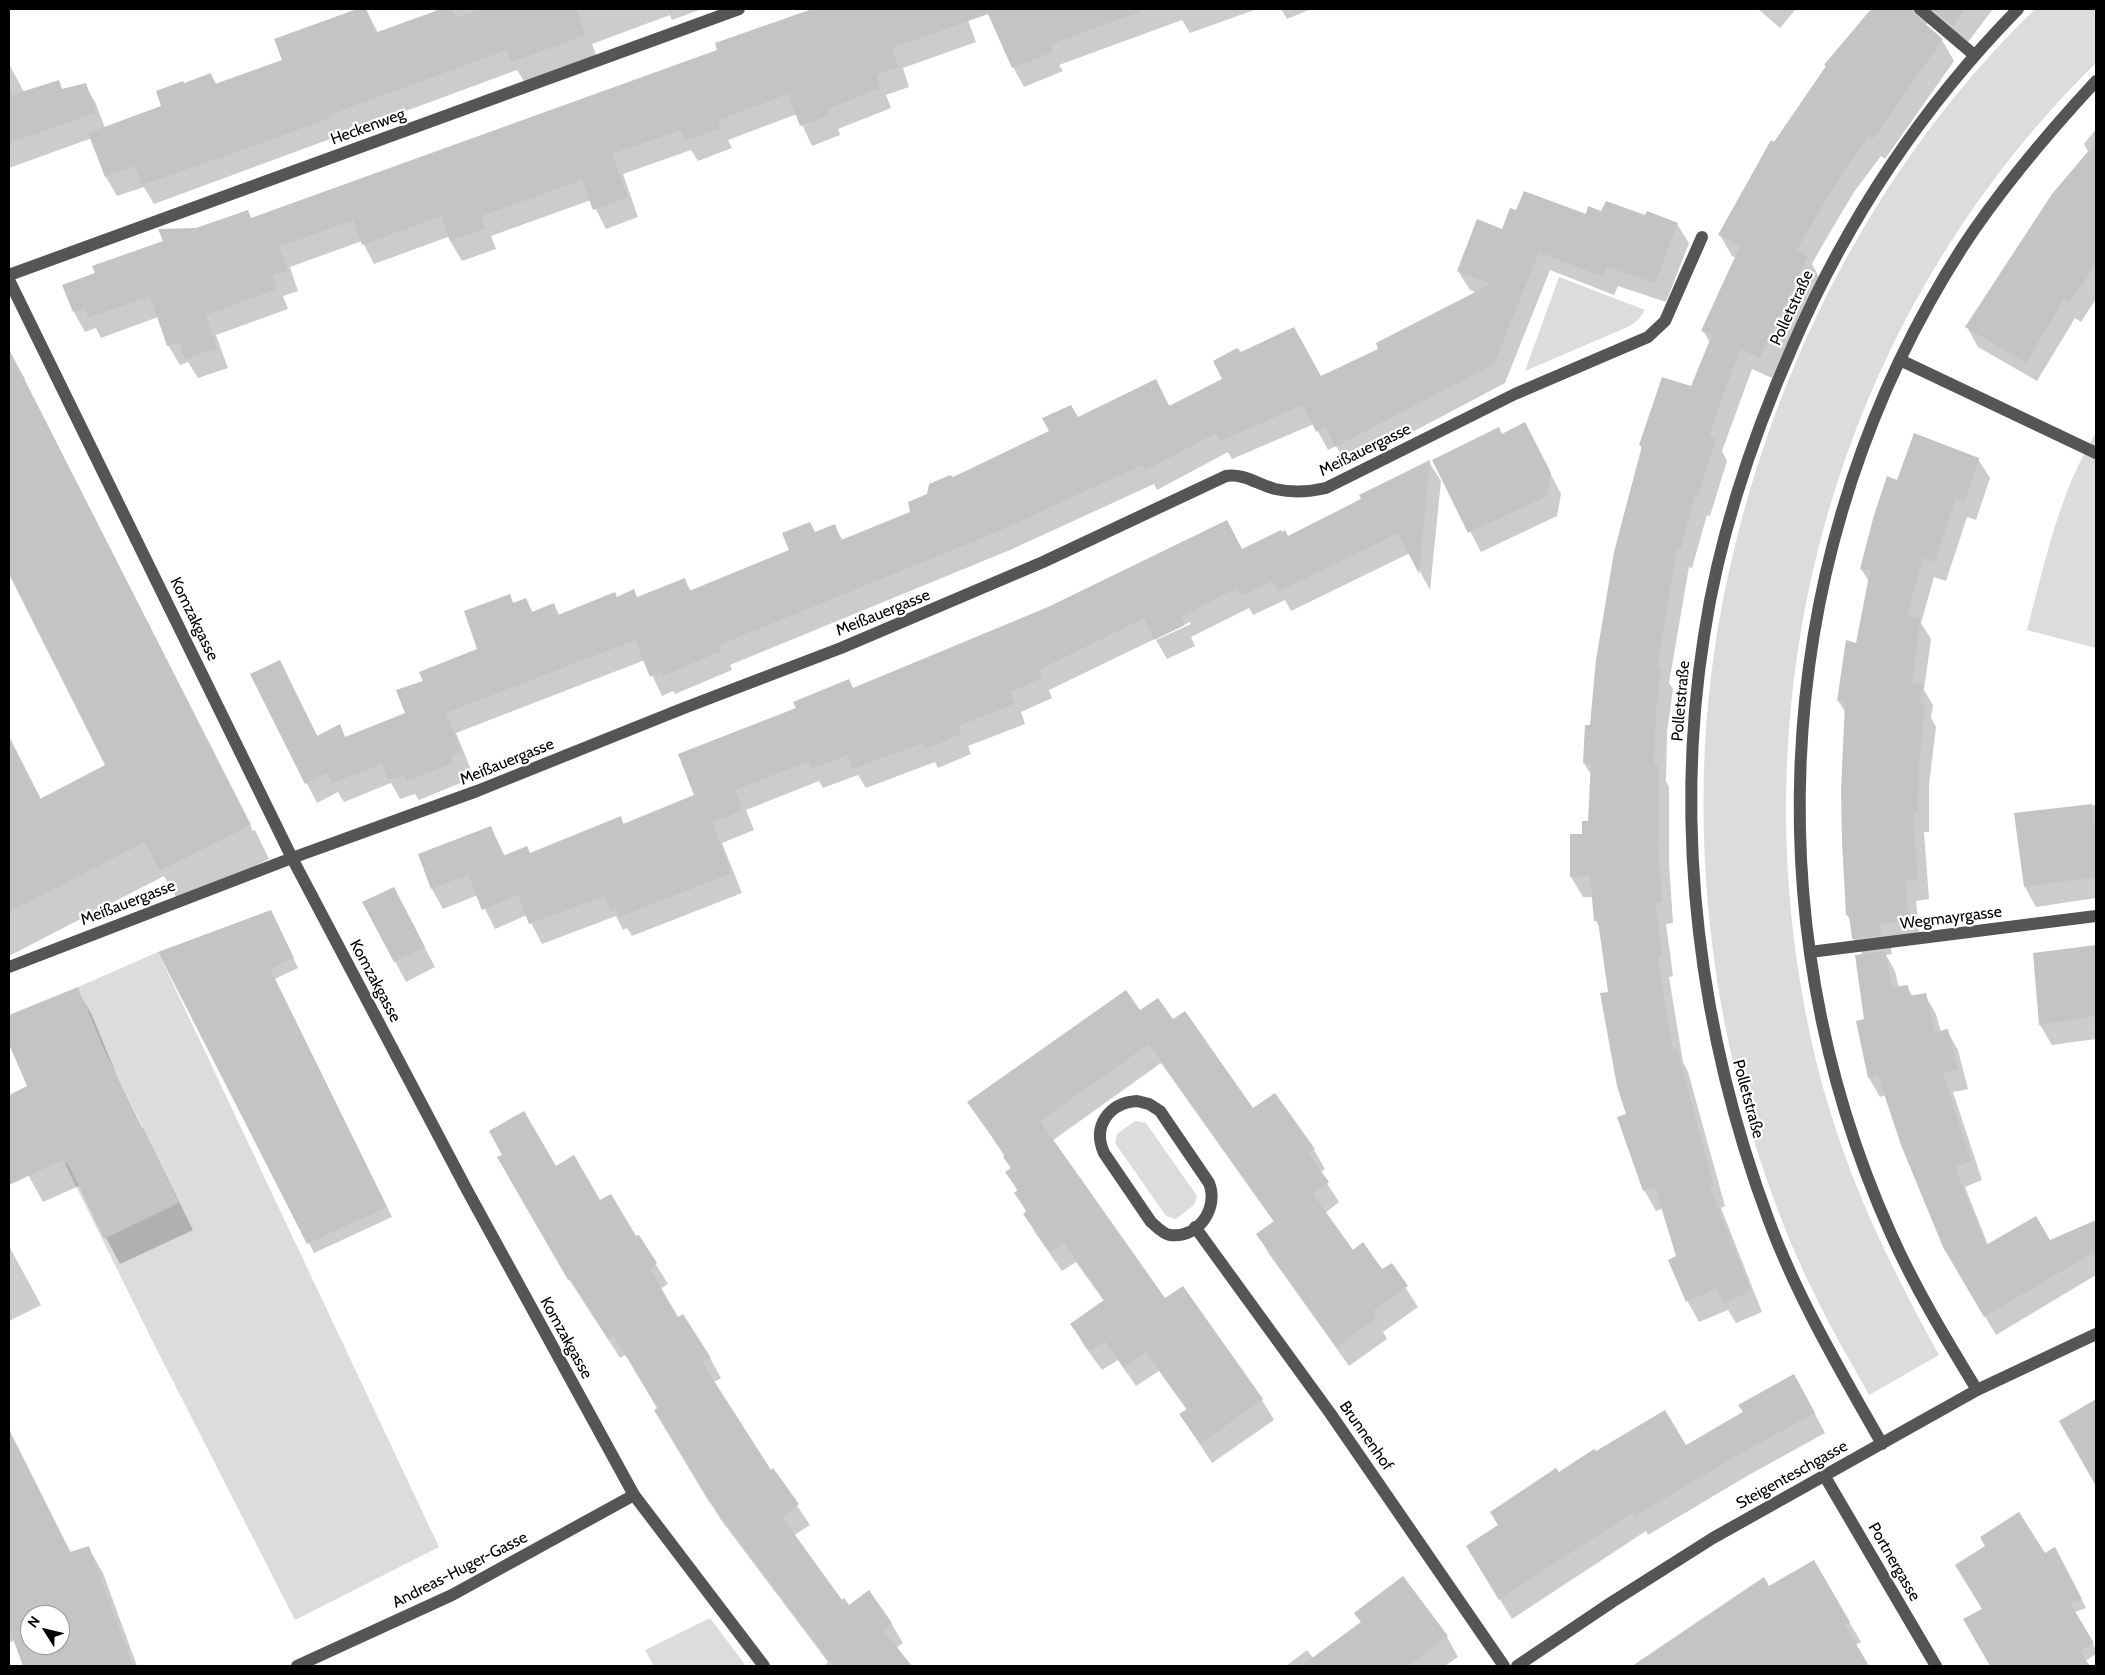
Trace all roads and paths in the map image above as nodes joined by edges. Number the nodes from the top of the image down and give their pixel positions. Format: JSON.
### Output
{"nodes":[{"id":1,"x":739,"y":9,"type":"edge"},
{"id":2,"x":1920,"y":9,"type":"edge"},
{"id":3,"x":2018,"y":9,"type":"edge"},
{"id":4,"x":1973,"y":54,"type":"junction"},
{"id":5,"x":2096,"y":81,"type":"edge"},
{"id":6,"x":1702,"y":237,"type":"dead end"},
{"id":7,"x":9,"y":275,"type":"edge"},
{"id":8,"x":9,"y":280,"type":"edge"},
{"id":9,"x":1900,"y":360,"type":"junction"},
{"id":10,"x":2096,"y":454,"type":"edge"},
{"id":11,"x":292,"y":858,"type":"junction"},
{"id":12,"x":2096,"y":916,"type":"edge"},
{"id":13,"x":1810,"y":952,"type":"junction"},
{"id":14,"x":9,"y":967,"type":"edge"},
{"id":15,"x":1195,"y":1227,"type":"junction"},
{"id":16,"x":2096,"y":1334,"type":"edge"},
{"id":17,"x":1977,"y":1390,"type":"junction"},
{"id":18,"x":1882,"y":1444,"type":"junction"},
{"id":19,"x":1824,"y":1475,"type":"junction"},
{"id":20,"x":634,"y":1494,"type":"junction"},
{"id":21,"x":297,"y":1666,"type":"edge"},
{"id":22,"x":764,"y":1666,"type":"edge"},
{"id":23,"x":1504,"y":1666,"type":"edge"},
{"id":24,"x":1517,"y":1666,"type":"edge"},
{"id":25,"x":1936,"y":1666,"type":"edge"}],
"edges":[{"from":1,"to":7,"type":"street","name":"Heckenweg"},
{"from":2,"to":4,"type":"street"},
{"from":3,"to":4,"type":"street","name":"Polletstraße"},
{"from":4,"to":18,"type":"street","name":"Polletstraße"},
{"from":5,"to":9,"type":"street"},
{"from":6,"to":11,"type":"street","name":"Meißauergasse"},
{"from":8,"to":11,"type":"street","name":"Komzakgasse"},
{"from":9,"to":10,"type":"street"},
{"from":9,"to":13,"type":"street"},
{"from":11,"to":14,"type":"street","name":"Meißauergasse"},
{"from":11,"to":20,"type":"street","name":"Komzakgasse"},
{"from":12,"to":13,"type":"street","name":"Wegmayrgasse"},
{"from":13,"to":17,"type":"street"},
{"from":15,"to":15,"type":"street"},
{"from":15,"to":23,"type":"street","name":"Brunnenhof"},
{"from":16,"to":17,"type":"street","name":"Steigenteschgasse"},
{"from":17,"to":18,"type":"street","name":"Steigenteschgasse"},
{"from":18,"to":19,"type":"street","name":"Steigenteschgasse"},
{"from":19,"to":24,"type":"street","name":"Steigenteschgasse"},
{"from":19,"to":25,"type":"street","name":"Portnergasse"},
{"from":20,"to":21,"type":"street","name":"Andreas-Huger-Gasse"},
{"from":20,"to":22,"type":"street","name":"Komzakgasse"}]}
